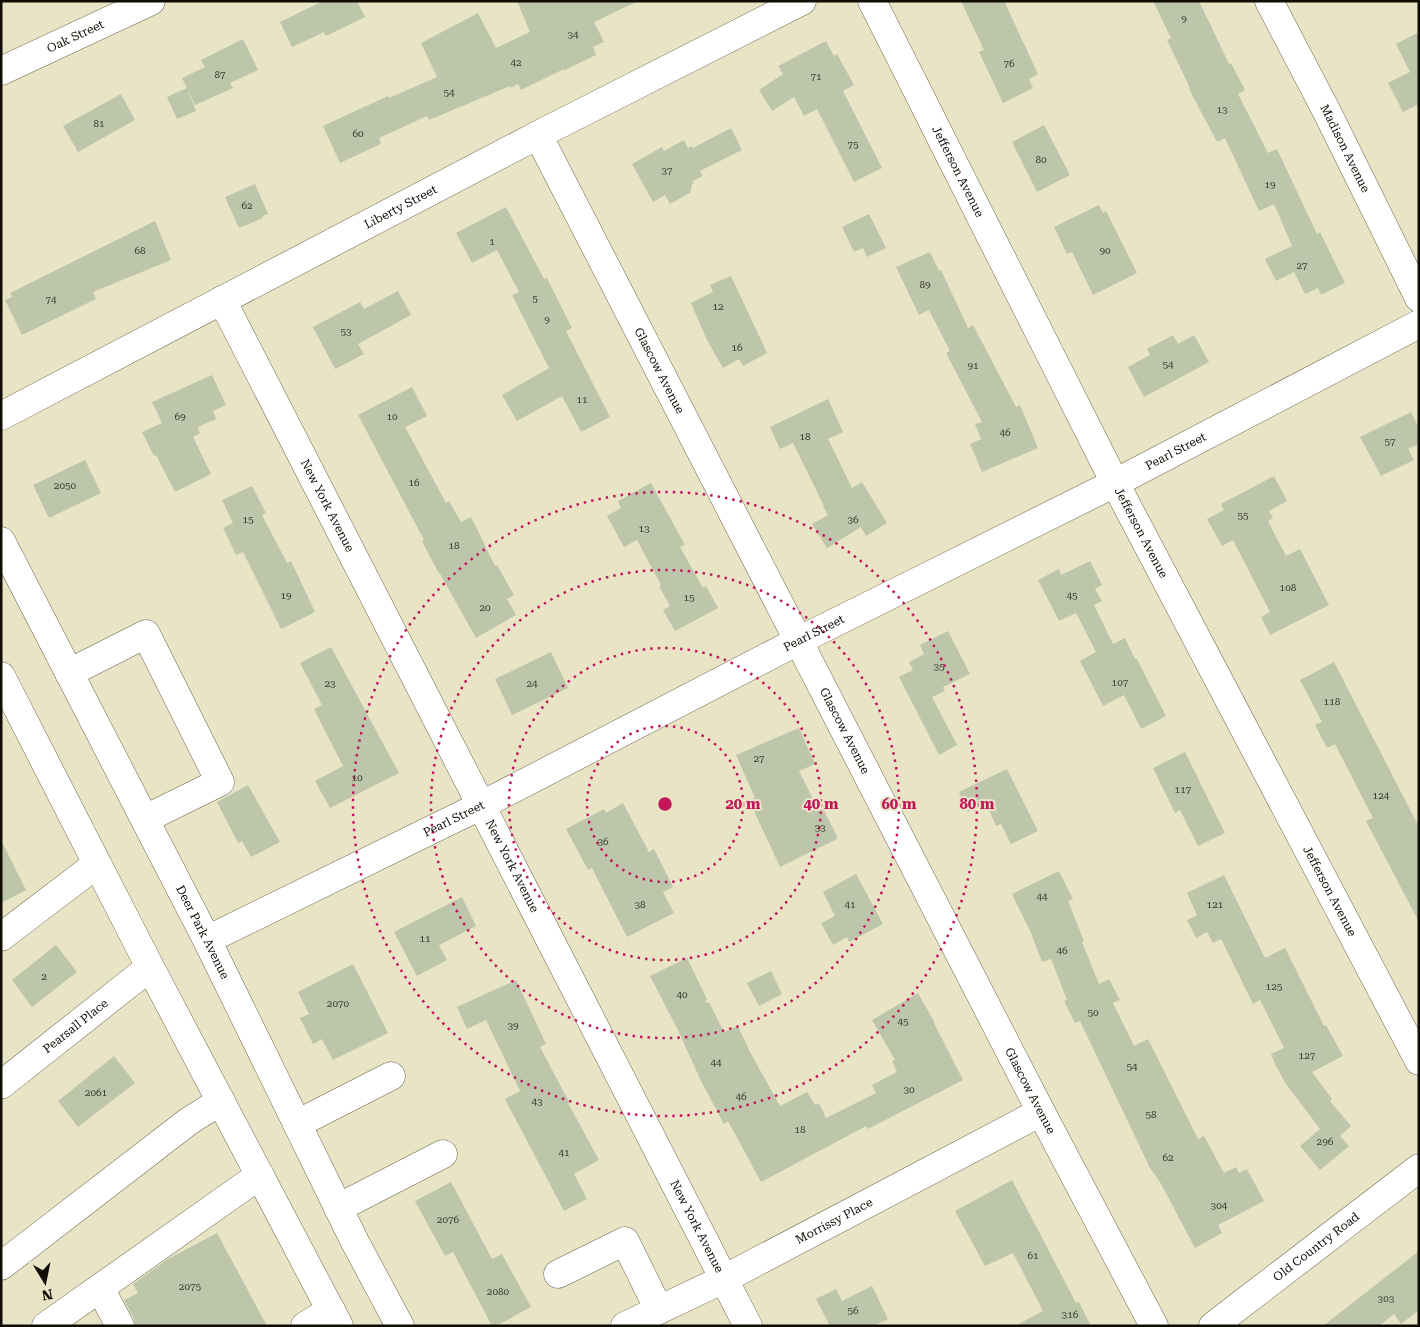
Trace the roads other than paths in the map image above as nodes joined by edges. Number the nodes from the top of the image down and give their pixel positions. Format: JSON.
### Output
{"nodes":[{"id":1,"x":151,"y":1,"type":"edge"},
{"id":2,"x":802,"y":1,"type":"edge"},
{"id":3,"x":872,"y":1,"type":"edge"},
{"id":4,"x":1269,"y":1,"type":"edge"},
{"id":5,"x":1,"y":71,"type":"edge"},
{"id":6,"x":538,"y":135,"type":"junction"},
{"id":7,"x":1419,"y":298,"type":"edge"},
{"id":8,"x":222,"y":300,"type":"junction"},
{"id":9,"x":1419,"y":324,"type":"edge"},
{"id":10,"x":1,"y":416,"type":"edge"},
{"id":11,"x":1115,"y":482,"type":"junction"},
{"id":12,"x":1,"y":541,"type":"edge"},
{"id":13,"x":798,"y":641,"type":"junction"},
{"id":14,"x":69,"y":672,"type":"junction"},
{"id":15,"x":1,"y":676,"type":"edge"},
{"id":16,"x":480,"y":806,"type":"junction"},
{"id":17,"x":145,"y":819,"type":"junction"},
{"id":18,"x":97,"y":864,"type":"junction"},
{"id":19,"x":1,"y":937,"type":"edge"},
{"id":20,"x":208,"y":940,"type":"junction"},
{"id":21,"x":150,"y":967,"type":"junction"},
{"id":22,"x":1419,"y":1061,"type":"edge"},
{"id":23,"x":391,"y":1076,"type":"dead end"},
{"id":24,"x":1,"y":1085,"type":"edge"},
{"id":25,"x":221,"y":1101,"type":"junction"},
{"id":26,"x":1041,"y":1112,"type":"junction"},
{"id":27,"x":297,"y":1124,"type":"junction"},
{"id":28,"x":443,"y":1154,"type":"dead end"},
{"id":29,"x":1419,"y":1168,"type":"edge"},
{"id":30,"x":260,"y":1176,"type":"junction"},
{"id":31,"x":338,"y":1208,"type":"junction"},
{"id":32,"x":1,"y":1266,"type":"edge"},
{"id":33,"x":558,"y":1274,"type":"dead end"},
{"id":34,"x":724,"y":1279,"type":"junction"},
{"id":35,"x":100,"y":1288,"type":"junction"},
{"id":36,"x":659,"y":1310,"type":"junction"},
{"id":37,"x":335,"y":1318,"type":"edge"},
{"id":38,"x":46,"y":1326,"type":"edge"},
{"id":39,"x":120,"y":1326,"type":"edge"},
{"id":40,"x":305,"y":1326,"type":"edge"},
{"id":41,"x":400,"y":1326,"type":"edge"},
{"id":42,"x":625,"y":1326,"type":"edge"},
{"id":43,"x":748,"y":1326,"type":"edge"},
{"id":44,"x":1154,"y":1326,"type":"edge"},
{"id":45,"x":1213,"y":1326,"type":"edge"}],
"edges":[{"from":1,"to":5,"type":"street","name":"Oak Street"},
{"from":2,"to":6,"type":"street","name":"Liberty Street"},
{"from":3,"to":11,"type":"street","name":"Jefferson Avenue"},
{"from":4,"to":7,"type":"street","name":"Madison Avenue"},
{"from":6,"to":8,"type":"street","name":"Liberty Street"},
{"from":6,"to":13,"type":"street","name":"Glascow Avenue"},
{"from":8,"to":10,"type":"street","name":"Liberty Street"},
{"from":8,"to":16,"type":"street","name":"New York Avenue"},
{"from":9,"to":11,"type":"street","name":"Pearl Street"},
{"from":11,"to":13,"type":"street","name":"Pearl Street"},
{"from":11,"to":22,"type":"street","name":"Jefferson Avenue"},
{"from":12,"to":14,"type":"street","name":"Deer Park Avenue"},
{"from":13,"to":16,"type":"street","name":"Pearl Street"},
{"from":13,"to":26,"type":"street","name":"Glascow Avenue"},
{"from":14,"to":17,"type":"street","name":"Deer Park Avenue"},
{"from":14,"to":17,"type":"street"},
{"from":15,"to":18,"type":"street"},
{"from":16,"to":20,"type":"street","name":"Pearl Street"},
{"from":16,"to":34,"type":"street","name":"New York Avenue"},
{"from":17,"to":20,"type":"street","name":"Deer Park Avenue"},
{"from":18,"to":19,"type":"street"},
{"from":18,"to":21,"type":"street"},
{"from":20,"to":27,"type":"street","name":"Deer Park Avenue"},
{"from":21,"to":24,"type":"street","name":"Pearsall Place"},
{"from":21,"to":25,"type":"street"},
{"from":23,"to":27,"type":"street"},
{"from":25,"to":30,"type":"street"},
{"from":25,"to":32,"type":"street"},
{"from":26,"to":34,"type":"street","name":"Morrissy Place"},
{"from":26,"to":44,"type":"street","name":"Glascow Avenue"},
{"from":27,"to":31,"type":"street","name":"Deer Park Avenue"},
{"from":28,"to":31,"type":"street"},
{"from":29,"to":45,"type":"street","name":"Old Country Road"},
{"from":30,"to":35,"type":"street"},
{"from":30,"to":37,"type":"street"},
{"from":31,"to":41,"type":"street","name":"Deer Park Avenue"},
{"from":33,"to":36,"type":"street"},
{"from":34,"to":36,"type":"street","name":"Morrissy Place"},
{"from":34,"to":43,"type":"street","name":"New York Avenue"},
{"from":35,"to":38,"type":"street"},
{"from":35,"to":39,"type":"street"},
{"from":36,"to":42,"type":"street","name":"Morrissy Place"},
{"from":37,"to":40,"type":"street"}]}
